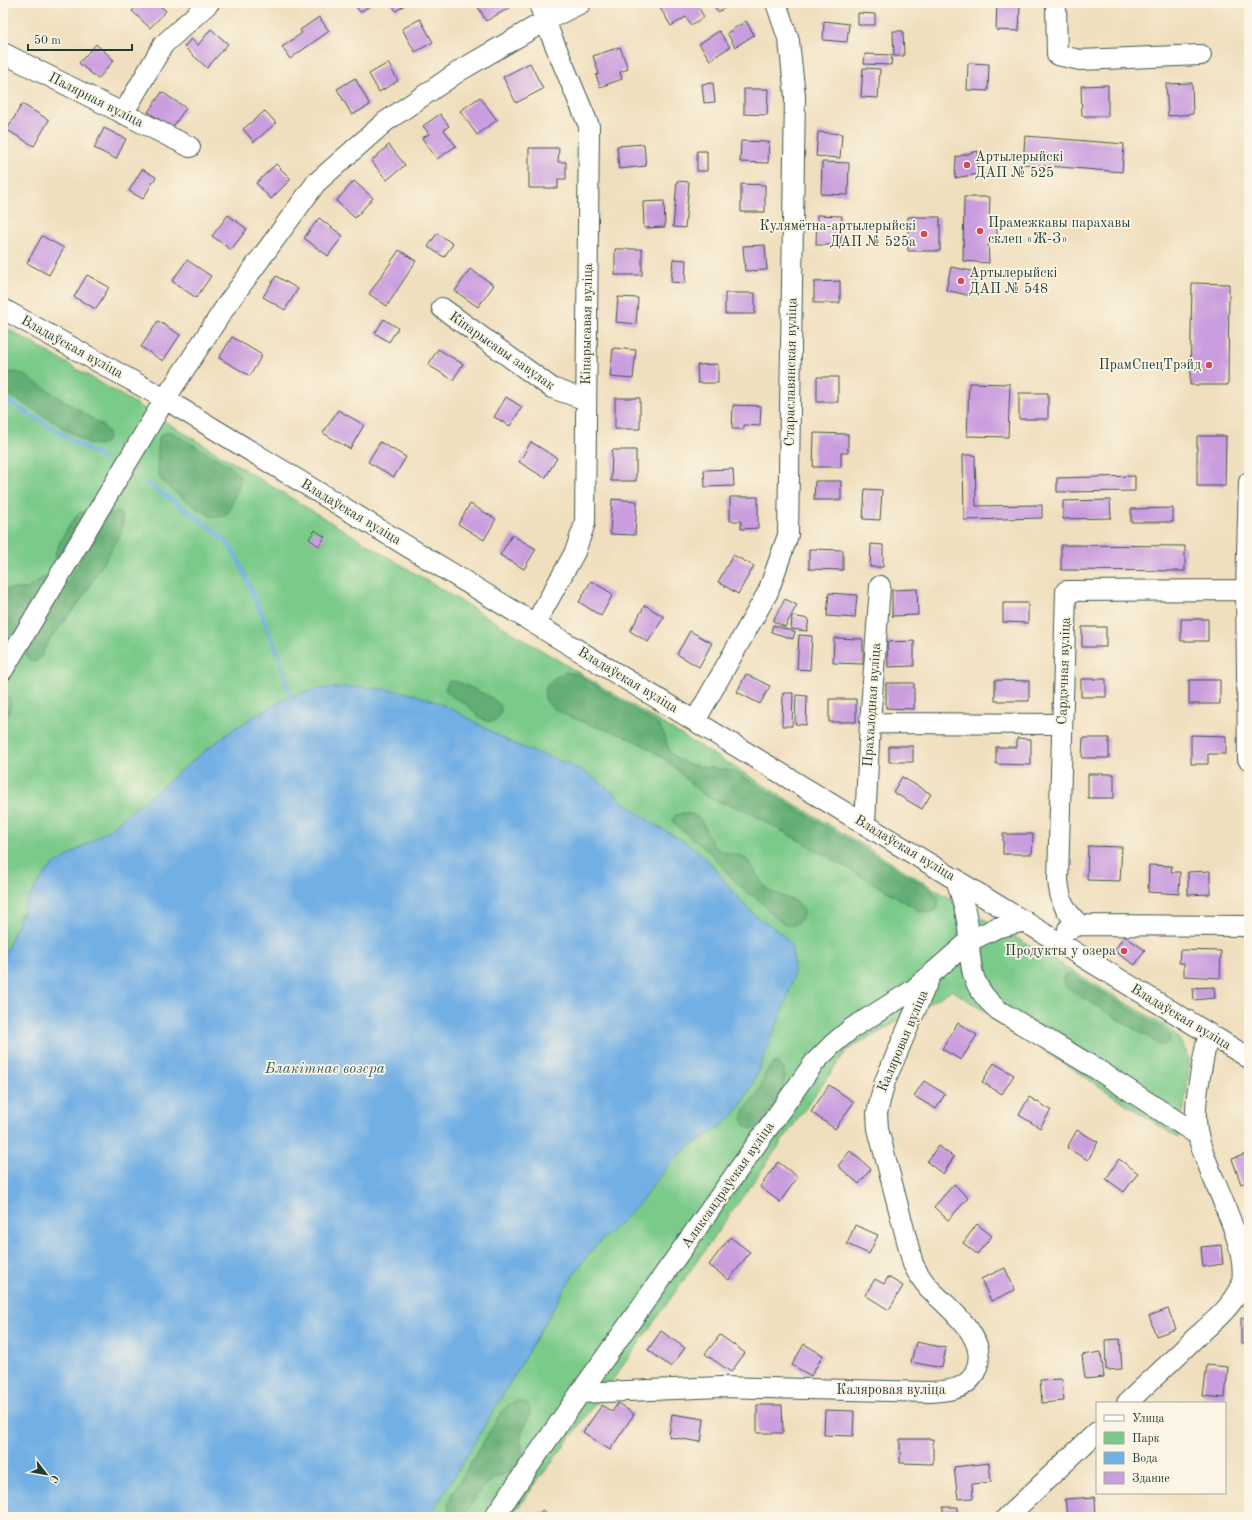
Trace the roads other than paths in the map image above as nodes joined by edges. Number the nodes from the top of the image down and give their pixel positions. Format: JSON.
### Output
{"nodes":[{"id":1,"x":209,"y":3,"type":"edge"},
{"id":2,"x":581,"y":3,"type":"edge"},
{"id":3,"x":776,"y":3,"type":"edge"},
{"id":4,"x":1056,"y":3,"type":"edge"},
{"id":5,"x":542,"y":12,"type":"edge"},
{"id":6,"x":3,"y":53,"type":"edge"},
{"id":7,"x":1201,"y":55,"type":"dead end"},
{"id":8,"x":123,"y":114,"type":"junction"},
{"id":9,"x":190,"y":147,"type":"dead end"},
{"id":10,"x":442,"y":308,"type":"dead end"},
{"id":11,"x":3,"y":309,"type":"edge"},
{"id":12,"x":165,"y":399,"type":"junction"},
{"id":13,"x":586,"y":400,"type":"junction"},
{"id":14,"x":1249,"y":482,"type":"edge"},
{"id":15,"x":880,"y":586,"type":"dead end"},
{"id":16,"x":1246,"y":590,"type":"junction"},
{"id":17,"x":535,"y":624,"type":"junction"},
{"id":18,"x":3,"y":670,"type":"edge"},
{"id":19,"x":695,"y":721,"type":"junction"},
{"id":20,"x":870,"y":723,"type":"junction"},
{"id":21,"x":1062,"y":724,"type":"junction"},
{"id":22,"x":1248,"y":759,"type":"dead end"},
{"id":23,"x":865,"y":824,"type":"junction"},
{"id":24,"x":956,"y":879,"type":"junction"},
{"id":25,"x":1025,"y":921,"type":"junction"},
{"id":26,"x":1080,"y":925,"type":"junction"},
{"id":27,"x":1249,"y":926,"type":"edge"},
{"id":28,"x":1052,"y":938,"type":"junction"},
{"id":29,"x":968,"y":942,"type":"junction"},
{"id":30,"x":930,"y":976,"type":"junction"},
{"id":31,"x":1208,"y":1034,"type":"junction"},
{"id":32,"x":1249,"y":1058,"type":"edge"},
{"id":33,"x":1198,"y":1135,"type":"junction"},
{"id":34,"x":580,"y":1392,"type":"junction"},
{"id":35,"x":1128,"y":1402,"type":"edge"},
{"id":36,"x":1096,"y":1433,"type":"edge"},
{"id":37,"x":494,"y":1517,"type":"edge"},
{"id":38,"x":1007,"y":1517,"type":"edge"}],
"edges":[{"from":1,"to":8,"type":"street"},
{"from":2,"to":5,"type":"street"},
{"from":3,"to":19,"type":"street","name":"Стараславянская вуліца"},
{"from":4,"to":7,"type":"street"},
{"from":5,"to":12,"type":"street"},
{"from":5,"to":13,"type":"street","name":"Кіпарысавая вуліца"},
{"from":6,"to":8,"type":"street","name":"Палярная вуліца"},
{"from":8,"to":9,"type":"street","name":"Палярная вуліца"},
{"from":10,"to":13,"type":"street","name":"Кіпарысавы завулак"},
{"from":11,"to":12,"type":"street","name":"Владаўская вуліца"},
{"from":12,"to":17,"type":"street","name":"Владаўская вуліца"},
{"from":12,"to":18,"type":"street"},
{"from":13,"to":17,"type":"street","name":"Кіпарысавая вуліца"},
{"from":14,"to":16,"type":"street"},
{"from":15,"to":20,"type":"street","name":"Прахалодная вуліца"},
{"from":16,"to":21,"type":"street","name":"Сардэчная вуліца"},
{"from":16,"to":22,"type":"street"},
{"from":17,"to":19,"type":"street","name":"Владаўская вуліца"},
{"from":19,"to":23,"type":"street","name":"Владаўская вуліца"},
{"from":20,"to":21,"type":"street"},
{"from":20,"to":23,"type":"street","name":"Прахалодная вуліца"},
{"from":21,"to":26,"type":"street","name":"Сардэчная вуліца"},
{"from":23,"to":24,"type":"street","name":"Владаўская вуліца"},
{"from":24,"to":25,"type":"street","name":"Владаўская вуліца"},
{"from":24,"to":29,"type":"street"},
{"from":25,"to":28,"type":"street","name":"Владаўская вуліца"},
{"from":25,"to":29,"type":"street","name":"Аляксандраўская вуліца"},
{"from":26,"to":27,"type":"street"},
{"from":26,"to":28,"type":"street"},
{"from":28,"to":31,"type":"street","name":"Владаўская вуліца"},
{"from":29,"to":30,"type":"street","name":"Аляксандраўская вуліца"},
{"from":29,"to":33,"type":"street"},
{"from":30,"to":34,"type":"street","name":"Аляксандраўская вуліца"},
{"from":30,"to":34,"type":"street","name":"Каляровая вуліца"},
{"from":31,"to":32,"type":"street","name":"Владаўская вуліца"},
{"from":31,"to":33,"type":"street"},
{"from":33,"to":35,"type":"street"},
{"from":34,"to":37,"type":"street","name":"Аляксандраўская вуліца"},
{"from":36,"to":38,"type":"street"}]}
